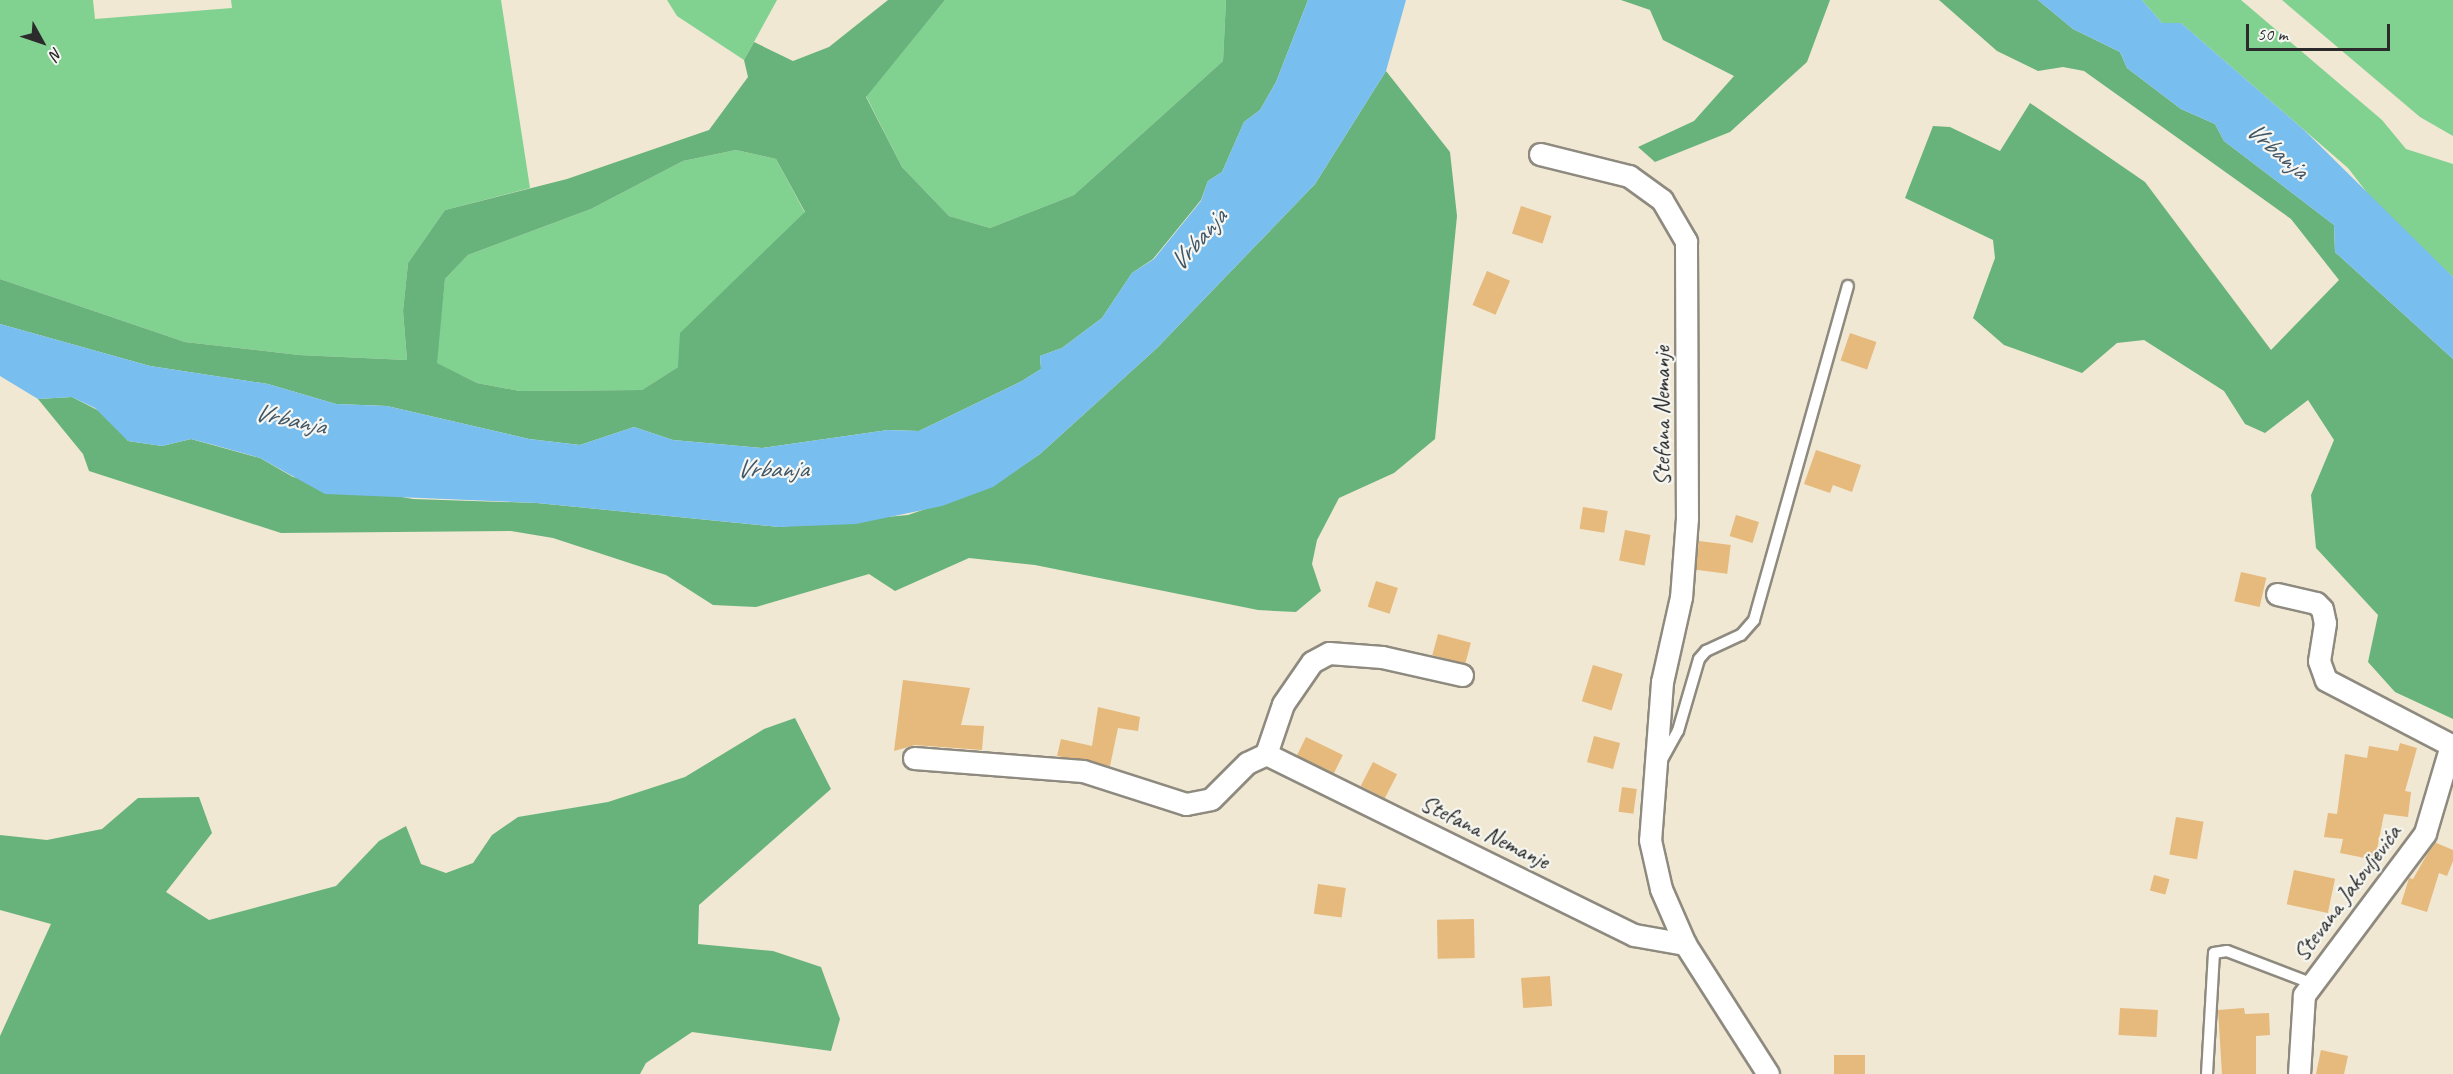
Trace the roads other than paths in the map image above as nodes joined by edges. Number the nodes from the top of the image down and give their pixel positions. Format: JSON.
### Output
{"nodes":[{"id":1,"x":1540,"y":154,"type":"dead end"},
{"id":2,"x":1848,"y":286,"type":"dead end"},
{"id":3,"x":2277,"y":594,"type":"dead end"},
{"id":4,"x":1461,"y":675,"type":"dead end"},
{"id":5,"x":2452,"y":746,"type":"edge"},
{"id":6,"x":1266,"y":754,"type":"junction"},
{"id":7,"x":914,"y":758,"type":"dead end"},
{"id":8,"x":1655,"y":769,"type":"junction"},
{"id":9,"x":1685,"y":944,"type":"junction"},
{"id":10,"x":2311,"y":982,"type":"junction"},
{"id":11,"x":1768,"y":1074,"type":"edge"},
{"id":12,"x":2207,"y":1074,"type":"edge"},
{"id":13,"x":2299,"y":1074,"type":"edge"}],
"edges":[{"from":1,"to":8,"type":"street","name":"Stefana Nemanje"},
{"from":2,"to":8,"type":"lane"},
{"from":3,"to":5,"type":"street","name":"Stevana Jakovljevića"},
{"from":4,"to":6,"type":"street"},
{"from":5,"to":10,"type":"street","name":"Stevana Jakovljevića"},
{"from":6,"to":7,"type":"street"},
{"from":6,"to":9,"type":"street","name":"Stefana Nemanje"},
{"from":8,"to":9,"type":"street","name":"Stefana Nemanje"},
{"from":9,"to":11,"type":"street","name":"Stefana Nemanje"},
{"from":10,"to":12,"type":"lane"},
{"from":10,"to":13,"type":"street","name":"Stevana Jakovljevića"}]}
